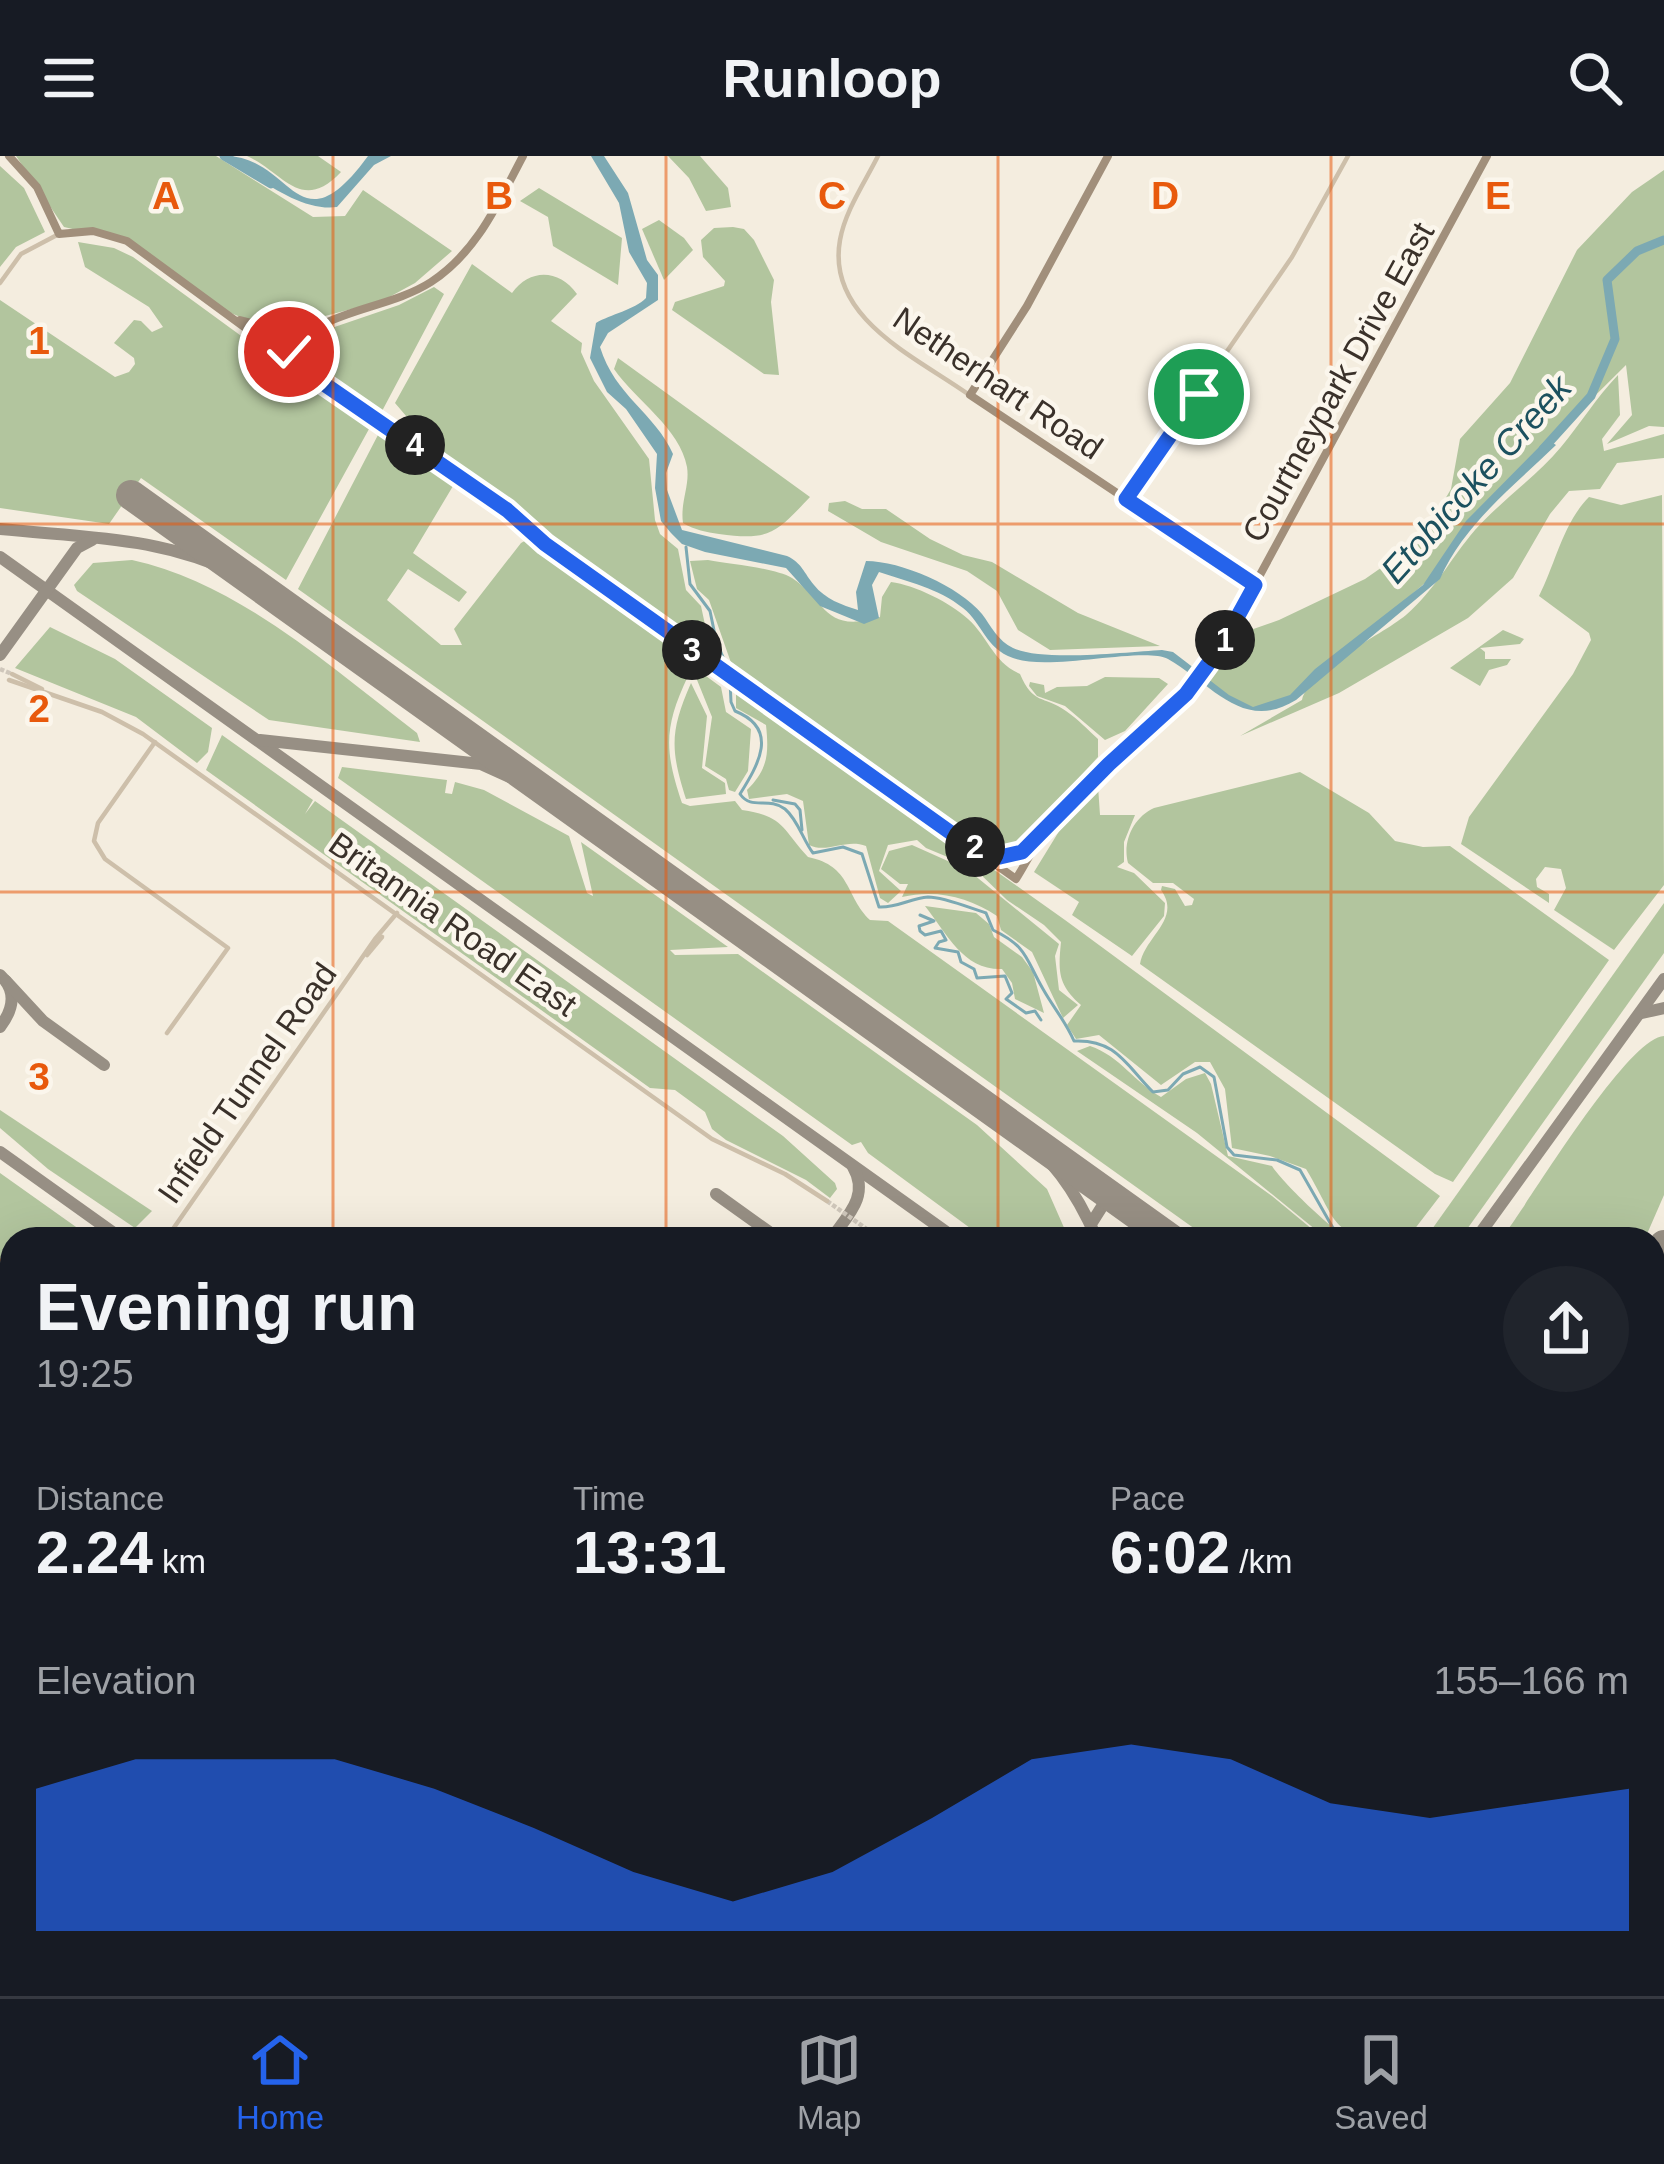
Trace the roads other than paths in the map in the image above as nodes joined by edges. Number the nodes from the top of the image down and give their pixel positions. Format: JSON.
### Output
{"nodes":[{"id":1,"x":9,"y":156,"type":"edge"},
{"id":2,"x":523,"y":156,"type":"edge"},
{"id":3,"x":878,"y":156,"type":"edge"},
{"id":4,"x":1108,"y":156,"type":"edge"},
{"id":5,"x":1348,"y":156,"type":"edge"},
{"id":6,"x":1487,"y":156,"type":"edge"},
{"id":7,"x":59,"y":234,"type":"junction"},
{"id":8,"x":0,"y":283,"type":"edge"},
{"id":9,"x":232,"y":318,"type":"junction"},
{"id":10,"x":315,"y":327,"type":"junction"},
{"id":11,"x":285,"y":357,"type":"junction"},
{"id":12,"x":970,"y":395,"type":"junction"},
{"id":13,"x":1126,"y":499,"type":"junction"},
{"id":14,"x":1255,"y":585,"type":"junction"},
{"id":15,"x":10,"y":677,"type":"dead end"},
{"id":16,"x":155,"y":742,"type":"junction"},
{"id":17,"x":1046,"y":831,"type":"junction"},
{"id":18,"x":961,"y":840,"type":"junction"},
{"id":19,"x":397,"y":914,"type":"junction"},
{"id":20,"x":167,"y":1033,"type":"dead end"},
{"id":21,"x":827,"y":1201,"type":"tunnel mouth"},
{"id":22,"x":174,"y":1227,"type":"edge"}],
"edges":[{"from":1,"to":7,"type":"street"},
{"from":2,"to":10,"type":"street"},
{"from":3,"to":12,"type":"street","name":"Netherhart Road"},
{"from":4,"to":12,"type":"street"},
{"from":5,"to":13,"type":"street"},
{"from":6,"to":14,"type":"street","name":"Courtneypark Drive East"},
{"from":7,"to":8,"type":"street"},
{"from":7,"to":9,"type":"street"},
{"from":9,"to":10,"type":"street"},
{"from":9,"to":11,"type":"street","name":"Courtneypark Drive East"},
{"from":10,"to":11,"type":"street"},
{"from":11,"to":18,"type":"street","name":"Courtneypark Drive East"},
{"from":12,"to":13,"type":"street","name":"Netherhart Road"},
{"from":13,"to":14,"type":"street","name":"Netherhart Road"},
{"from":14,"to":17,"type":"street","name":"Courtneypark Drive East"},
{"from":15,"to":16,"type":"street","name":"Britannia Road East"},
{"from":16,"to":19,"type":"street","name":"Britannia Road East"},
{"from":16,"to":20,"type":"street"},
{"from":17,"to":18,"type":"street"},
{"from":17,"to":18,"type":"street","name":"Courtneypark Drive East"},
{"from":19,"to":21,"type":"street","name":"Britannia Road East"},
{"from":19,"to":22,"type":"street","name":"Infield Tunnel Road"}]}
